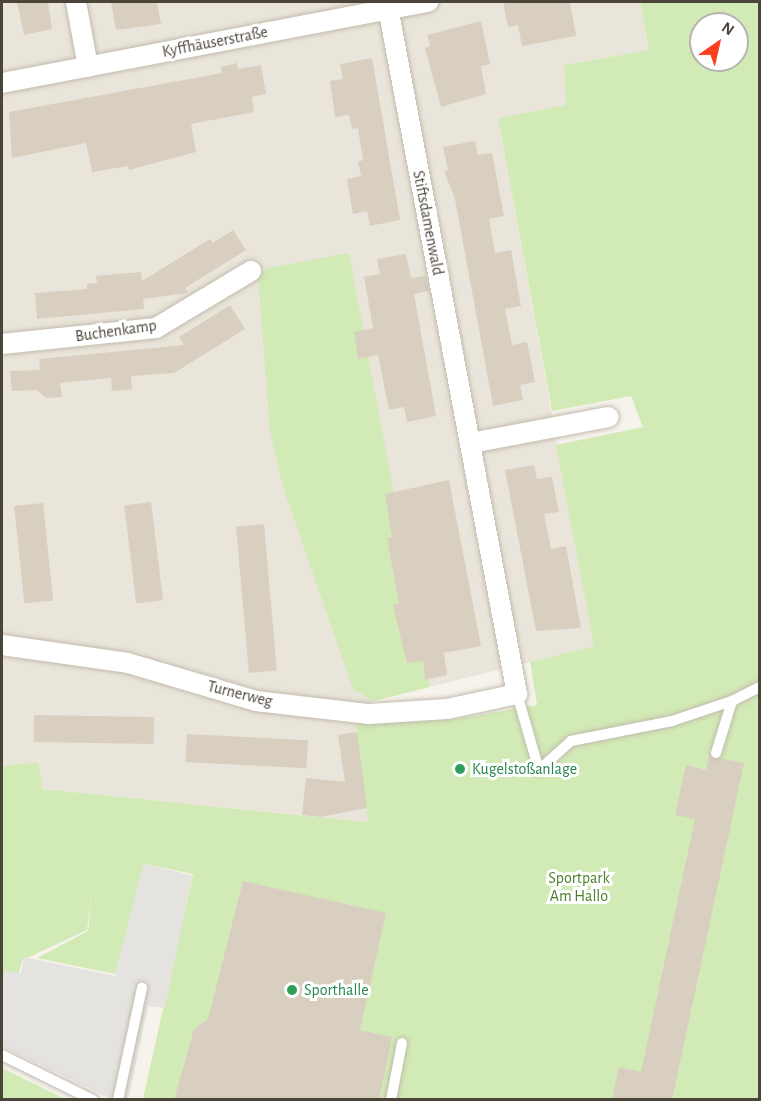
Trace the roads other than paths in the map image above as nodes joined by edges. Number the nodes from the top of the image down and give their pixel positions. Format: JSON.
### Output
{"nodes":[{"id":1,"x":76,"y":2,"type":"edge"},
{"id":2,"x":428,"y":2,"type":"edge"},
{"id":3,"x":388,"y":5,"type":"edge"},
{"id":4,"x":88,"y":67,"type":"junction"},
{"id":5,"x":2,"y":83,"type":"edge"},
{"id":6,"x":251,"y":271,"type":"dead end"},
{"id":7,"x":2,"y":344,"type":"edge"},
{"id":8,"x":609,"y":417,"type":"dead end"},
{"id":9,"x":471,"y":443,"type":"junction"},
{"id":10,"x":2,"y":645,"type":"edge"},
{"id":11,"x":759,"y":687,"type":"edge"},
{"id":12,"x":517,"y":694,"type":"junction"},
{"id":13,"x":732,"y":701,"type":"junction"},
{"id":14,"x":716,"y":753,"type":"dead end"},
{"id":15,"x":142,"y":988,"type":"dead end"},
{"id":16,"x":402,"y":1043,"type":"dead end"},
{"id":17,"x":2,"y":1055,"type":"edge"},
{"id":18,"x":93,"y":1100,"type":"edge"},
{"id":19,"x":118,"y":1100,"type":"edge"},
{"id":20,"x":391,"y":1100,"type":"edge"}],
"edges":[{"from":1,"to":4,"type":"street"},
{"from":2,"to":3,"type":"street","name":"Kyffhäuserstraße"},
{"from":3,"to":4,"type":"street","name":"Kyffhäuserstraße"},
{"from":3,"to":9,"type":"street","name":"Stiftsdamenwald"},
{"from":4,"to":5,"type":"street","name":"Kyffhäuserstraße"},
{"from":6,"to":7,"type":"street","name":"Buchenkamp"},
{"from":8,"to":9,"type":"street"},
{"from":9,"to":12,"type":"street","name":"Stiftsdamenwald"},
{"from":10,"to":12,"type":"street","name":"Turnerweg"},
{"from":11,"to":13,"type":"lane"},
{"from":12,"to":13,"type":"lane"},
{"from":13,"to":14,"type":"lane"},
{"from":15,"to":19,"type":"lane"},
{"from":16,"to":20,"type":"lane"},
{"from":17,"to":18,"type":"lane"}]}
